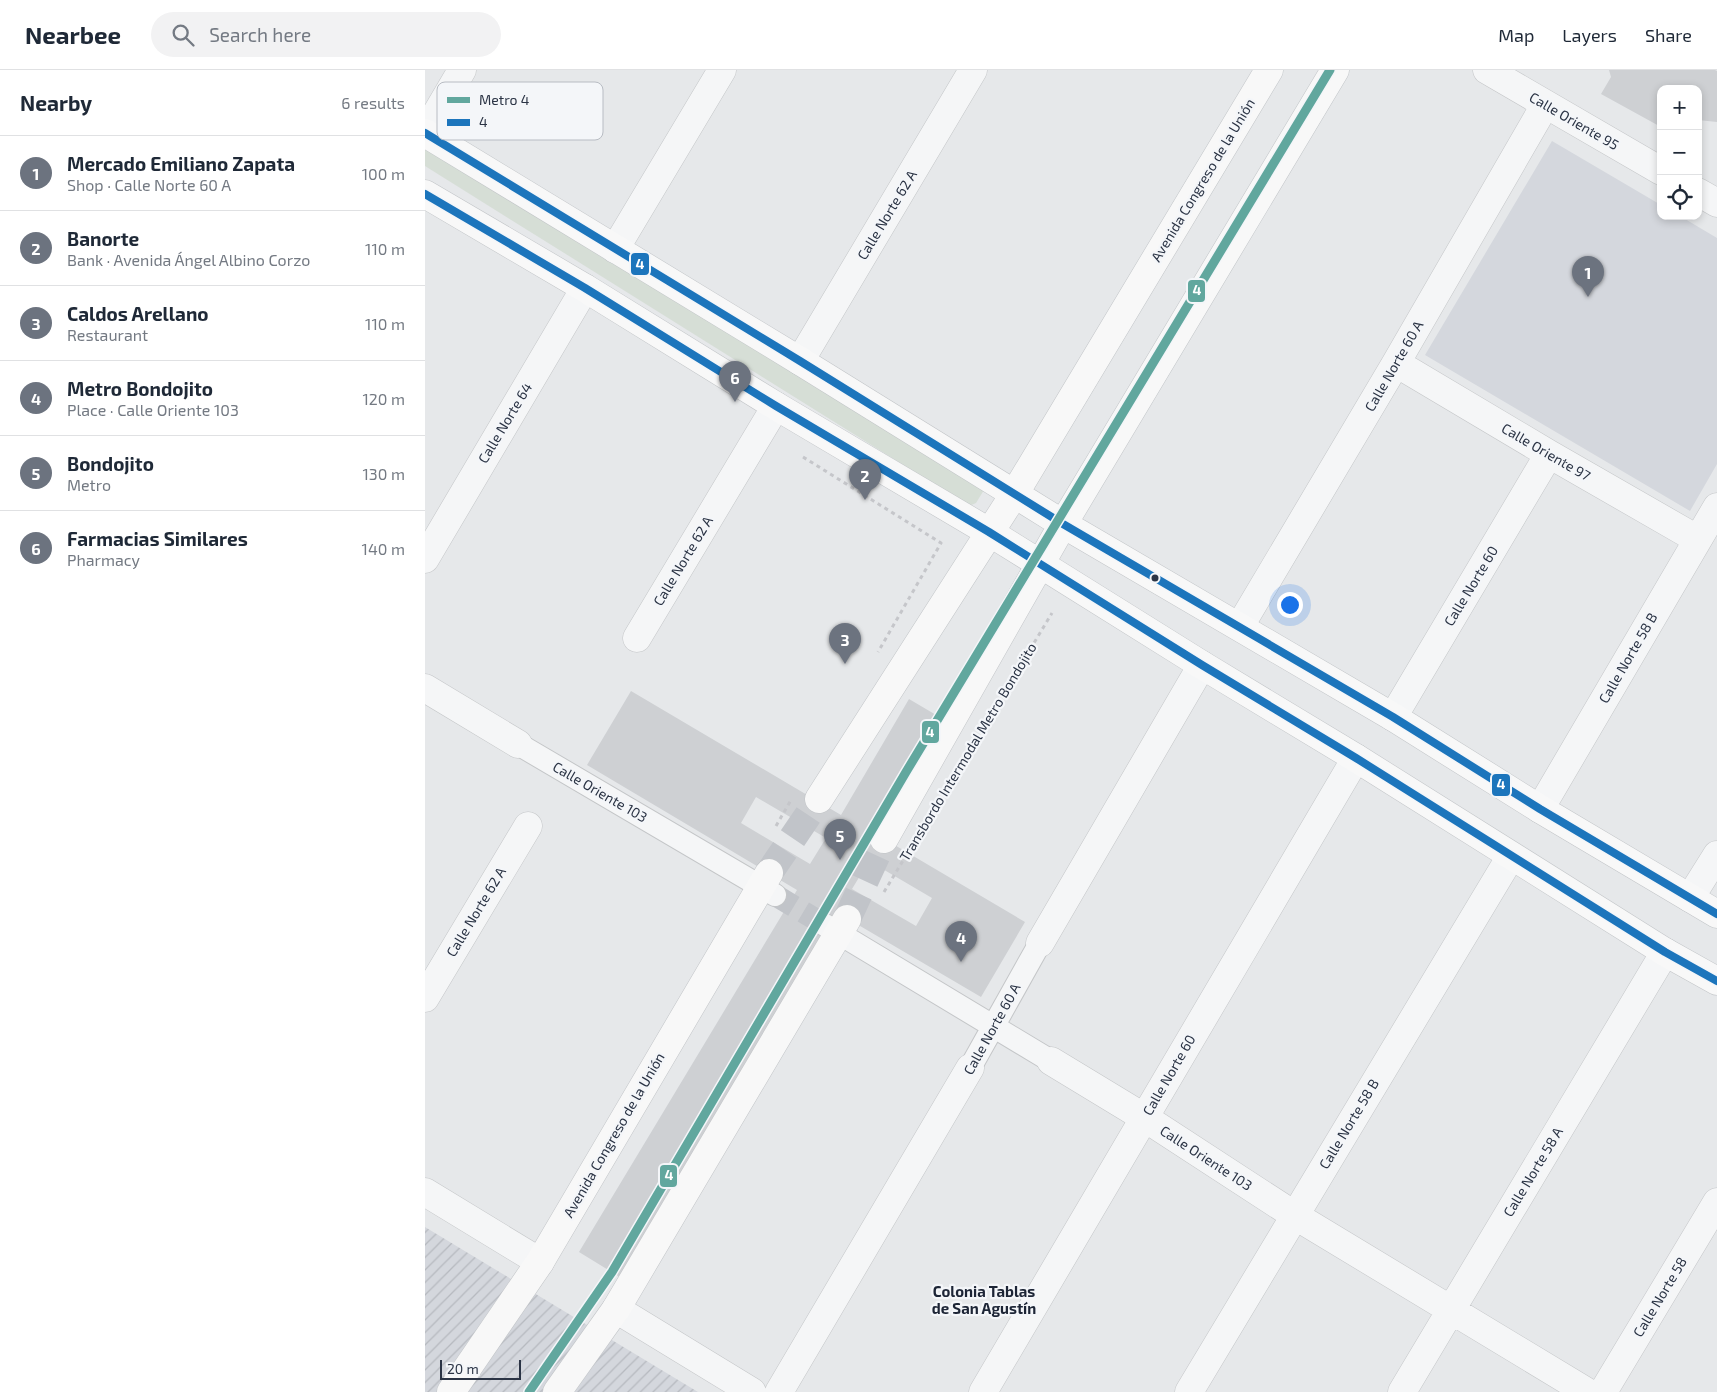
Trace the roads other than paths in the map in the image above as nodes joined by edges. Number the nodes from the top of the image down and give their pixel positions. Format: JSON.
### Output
{"nodes":[{"id":1,"x":462,"y":70,"type":"edge"},
{"id":2,"x":722,"y":70,"type":"edge"},
{"id":3,"x":973,"y":70,"type":"edge"},
{"id":4,"x":1269,"y":70,"type":"edge"},
{"id":5,"x":1335,"y":70,"type":"edge"},
{"id":6,"x":1487,"y":70,"type":"edge"},
{"id":7,"x":455,"y":82,"type":"edge"},
{"id":8,"x":1545,"y":105,"type":"junction"},
{"id":9,"x":437,"y":113,"type":"edge"},
{"id":10,"x":425,"y":133,"type":"edge"},
{"id":11,"x":1657,"y":169,"type":"edge"},
{"id":12,"x":425,"y":194,"type":"edge"},
{"id":13,"x":1702,"y":194,"type":"edge"},
{"id":14,"x":1717,"y":203,"type":"edge"},
{"id":15,"x":615,"y":250,"type":"junction"},
{"id":16,"x":585,"y":288,"type":"junction"},
{"id":17,"x":800,"y":361,"type":"junction"},
{"id":18,"x":1396,"y":363,"type":"junction"},
{"id":19,"x":776,"y":406,"type":"junction"},
{"id":20,"x":1549,"y":454,"type":"junction"},
{"id":21,"x":1015,"y":493,"type":"junction"},
{"id":22,"x":1717,"y":507,"type":"edge"},
{"id":23,"x":1063,"y":524,"type":"junction"},
{"id":24,"x":989,"y":532,"type":"junction"},
{"id":25,"x":1697,"y":540,"type":"junction"},
{"id":26,"x":425,"y":559,"type":"edge"},
{"id":27,"x":1041,"y":564,"type":"junction"},
{"id":28,"x":1240,"y":626,"type":"junction"},
{"id":29,"x":637,"y":638,"type":"dead end"},
{"id":30,"x":1202,"y":665,"type":"junction"},
{"id":31,"x":425,"y":688,"type":"edge"},
{"id":32,"x":1393,"y":717,"type":"junction"},
{"id":33,"x":518,"y":744,"type":"joint"},
{"id":34,"x":1356,"y":758,"type":"junction"},
{"id":35,"x":819,"y":799,"type":"tunnel mouth"},
{"id":36,"x":1540,"y":809,"type":"junction"},
{"id":37,"x":528,"y":826,"type":"dead end"},
{"id":38,"x":884,"y":840,"type":"tunnel mouth"},
{"id":39,"x":1717,"y":855,"type":"edge"},
{"id":40,"x":1511,"y":856,"type":"junction"},
{"id":41,"x":769,"y":885,"type":"joint"},
{"id":42,"x":1690,"y":898,"type":"junction"},
{"id":43,"x":1717,"y":914,"type":"edge"},
{"id":44,"x":837,"y":926,"type":"joint"},
{"id":45,"x":1040,"y":943,"type":"joint"},
{"id":46,"x":1665,"y":952,"type":"junction"},
{"id":47,"x":1717,"y":981,"type":"edge"},
{"id":48,"x":425,"y":998,"type":"edge"},
{"id":49,"x":994,"y":1027,"type":"junction"},
{"id":50,"x":1051,"y":1061,"type":"joint"},
{"id":51,"x":970,"y":1068,"type":"joint"},
{"id":52,"x":1145,"y":1118,"type":"junction"},
{"id":53,"x":425,"y":1192,"type":"edge"},
{"id":54,"x":1717,"y":1202,"type":"edge"},
{"id":55,"x":1294,"y":1215,"type":"junction"},
{"id":56,"x":540,"y":1262,"type":"junction"},
{"id":57,"x":616,"y":1309,"type":"junction"},
{"id":58,"x":1450,"y":1310,"type":"junction"},
{"id":59,"x":451,"y":1392,"type":"edge"},
{"id":60,"x":557,"y":1392,"type":"edge"},
{"id":61,"x":752,"y":1392,"type":"edge"},
{"id":62,"x":779,"y":1392,"type":"edge"},
{"id":63,"x":983,"y":1392,"type":"edge"},
{"id":64,"x":1189,"y":1392,"type":"edge"},
{"id":65,"x":1402,"y":1392,"type":"edge"},
{"id":66,"x":1587,"y":1392,"type":"edge"},
{"id":67,"x":1603,"y":1392,"type":"edge"}],
"edges":[{"from":1,"to":7,"type":"street"},
{"from":2,"to":15,"type":"street"},
{"from":3,"to":17,"type":"street","name":"Calle Norte 62 A"},
{"from":4,"to":21,"type":"main road","name":"Avenida Congreso de la Unión"},
{"from":5,"to":23,"type":"main road"},
{"from":6,"to":8,"type":"street","name":"Calle Oriente 95"},
{"from":8,"to":11,"type":"street","name":"Calle Oriente 95"},
{"from":8,"to":18,"type":"street","name":"Calle Norte 60 A"},
{"from":9,"to":10,"type":"street"},
{"from":10,"to":15,"type":"main road"},
{"from":12,"to":16,"type":"main road"},
{"from":13,"to":14,"type":"street"},
{"from":15,"to":17,"type":"main road"},
{"from":16,"to":19,"type":"main road"},
{"from":16,"to":26,"type":"street","name":"Calle Norte 64"},
{"from":17,"to":21,"type":"main road"},
{"from":18,"to":20,"type":"street","name":"Calle Oriente 97"},
{"from":18,"to":28,"type":"street","name":"Calle Norte 60 A"},
{"from":19,"to":24,"type":"main road"},
{"from":19,"to":29,"type":"street","name":"Calle Norte 62 A"},
{"from":20,"to":25,"type":"street","name":"Calle Oriente 97"},
{"from":20,"to":32,"type":"street","name":"Calle Norte 60"},
{"from":21,"to":23,"type":"main road"},
{"from":21,"to":24,"type":"main road","name":"Avenida Congreso de la Unión"},
{"from":22,"to":25,"type":"street","name":"Calle Norte 58 B"},
{"from":23,"to":27,"type":"main road"},
{"from":23,"to":28,"type":"main road"},
{"from":24,"to":27,"type":"main road"},
{"from":24,"to":35,"type":"main road","name":"Avenida Congreso de la Unión"},
{"from":25,"to":36,"type":"street","name":"Calle Norte 58 B"},
{"from":27,"to":30,"type":"main road"},
{"from":27,"to":38,"type":"main road"},
{"from":28,"to":32,"type":"main road"},
{"from":30,"to":34,"type":"main road"},
{"from":30,"to":45,"type":"street","name":"Calle Norte 60 A"},
{"from":31,"to":33,"type":"street","name":"Calle Oriente 103"},
{"from":32,"to":36,"type":"main road"},
{"from":33,"to":41,"type":"street","name":"Calle Oriente 103"},
{"from":34,"to":40,"type":"main road"},
{"from":34,"to":52,"type":"street","name":"Calle Norte 60"},
{"from":36,"to":42,"type":"main road"},
{"from":37,"to":48,"type":"street","name":"Calle Norte 62 A"},
{"from":39,"to":42,"type":"street"},
{"from":40,"to":46,"type":"main road"},
{"from":40,"to":55,"type":"street","name":"Calle Norte 58 B"},
{"from":41,"to":56,"type":"main road","name":"Avenida Congreso de la Unión"},
{"from":42,"to":43,"type":"main road"},
{"from":44,"to":49,"type":"street","name":"Calle Oriente 103"},
{"from":44,"to":57,"type":"main road"},
{"from":45,"to":49,"type":"street","name":"Calle Norte 60 A"},
{"from":46,"to":47,"type":"main road"},
{"from":46,"to":58,"type":"street","name":"Calle Norte 58 A"},
{"from":49,"to":50,"type":"street","name":"Calle Oriente 103"},
{"from":49,"to":51,"type":"street","name":"Calle Norte 60 A"},
{"from":50,"to":52,"type":"street","name":"Calle Oriente 103"},
{"from":51,"to":62,"type":"street","name":"Calle Norte 60 A"},
{"from":52,"to":55,"type":"street","name":"Calle Oriente 103"},
{"from":52,"to":63,"type":"street","name":"Calle Norte 60"},
{"from":53,"to":56,"type":"street"},
{"from":54,"to":67,"type":"street","name":"Calle Norte 58"},
{"from":55,"to":58,"type":"street","name":"Calle Oriente 103"},
{"from":55,"to":64,"type":"street","name":"Calle Norte 58 B"},
{"from":56,"to":59,"type":"main road","name":"Avenida Congreso de la Unión"},
{"from":57,"to":60,"type":"main road"},
{"from":57,"to":61,"type":"street"},
{"from":58,"to":65,"type":"street","name":"Calle Norte 58 A"},
{"from":58,"to":66,"type":"street","name":"Calle Oriente 103"}]}
